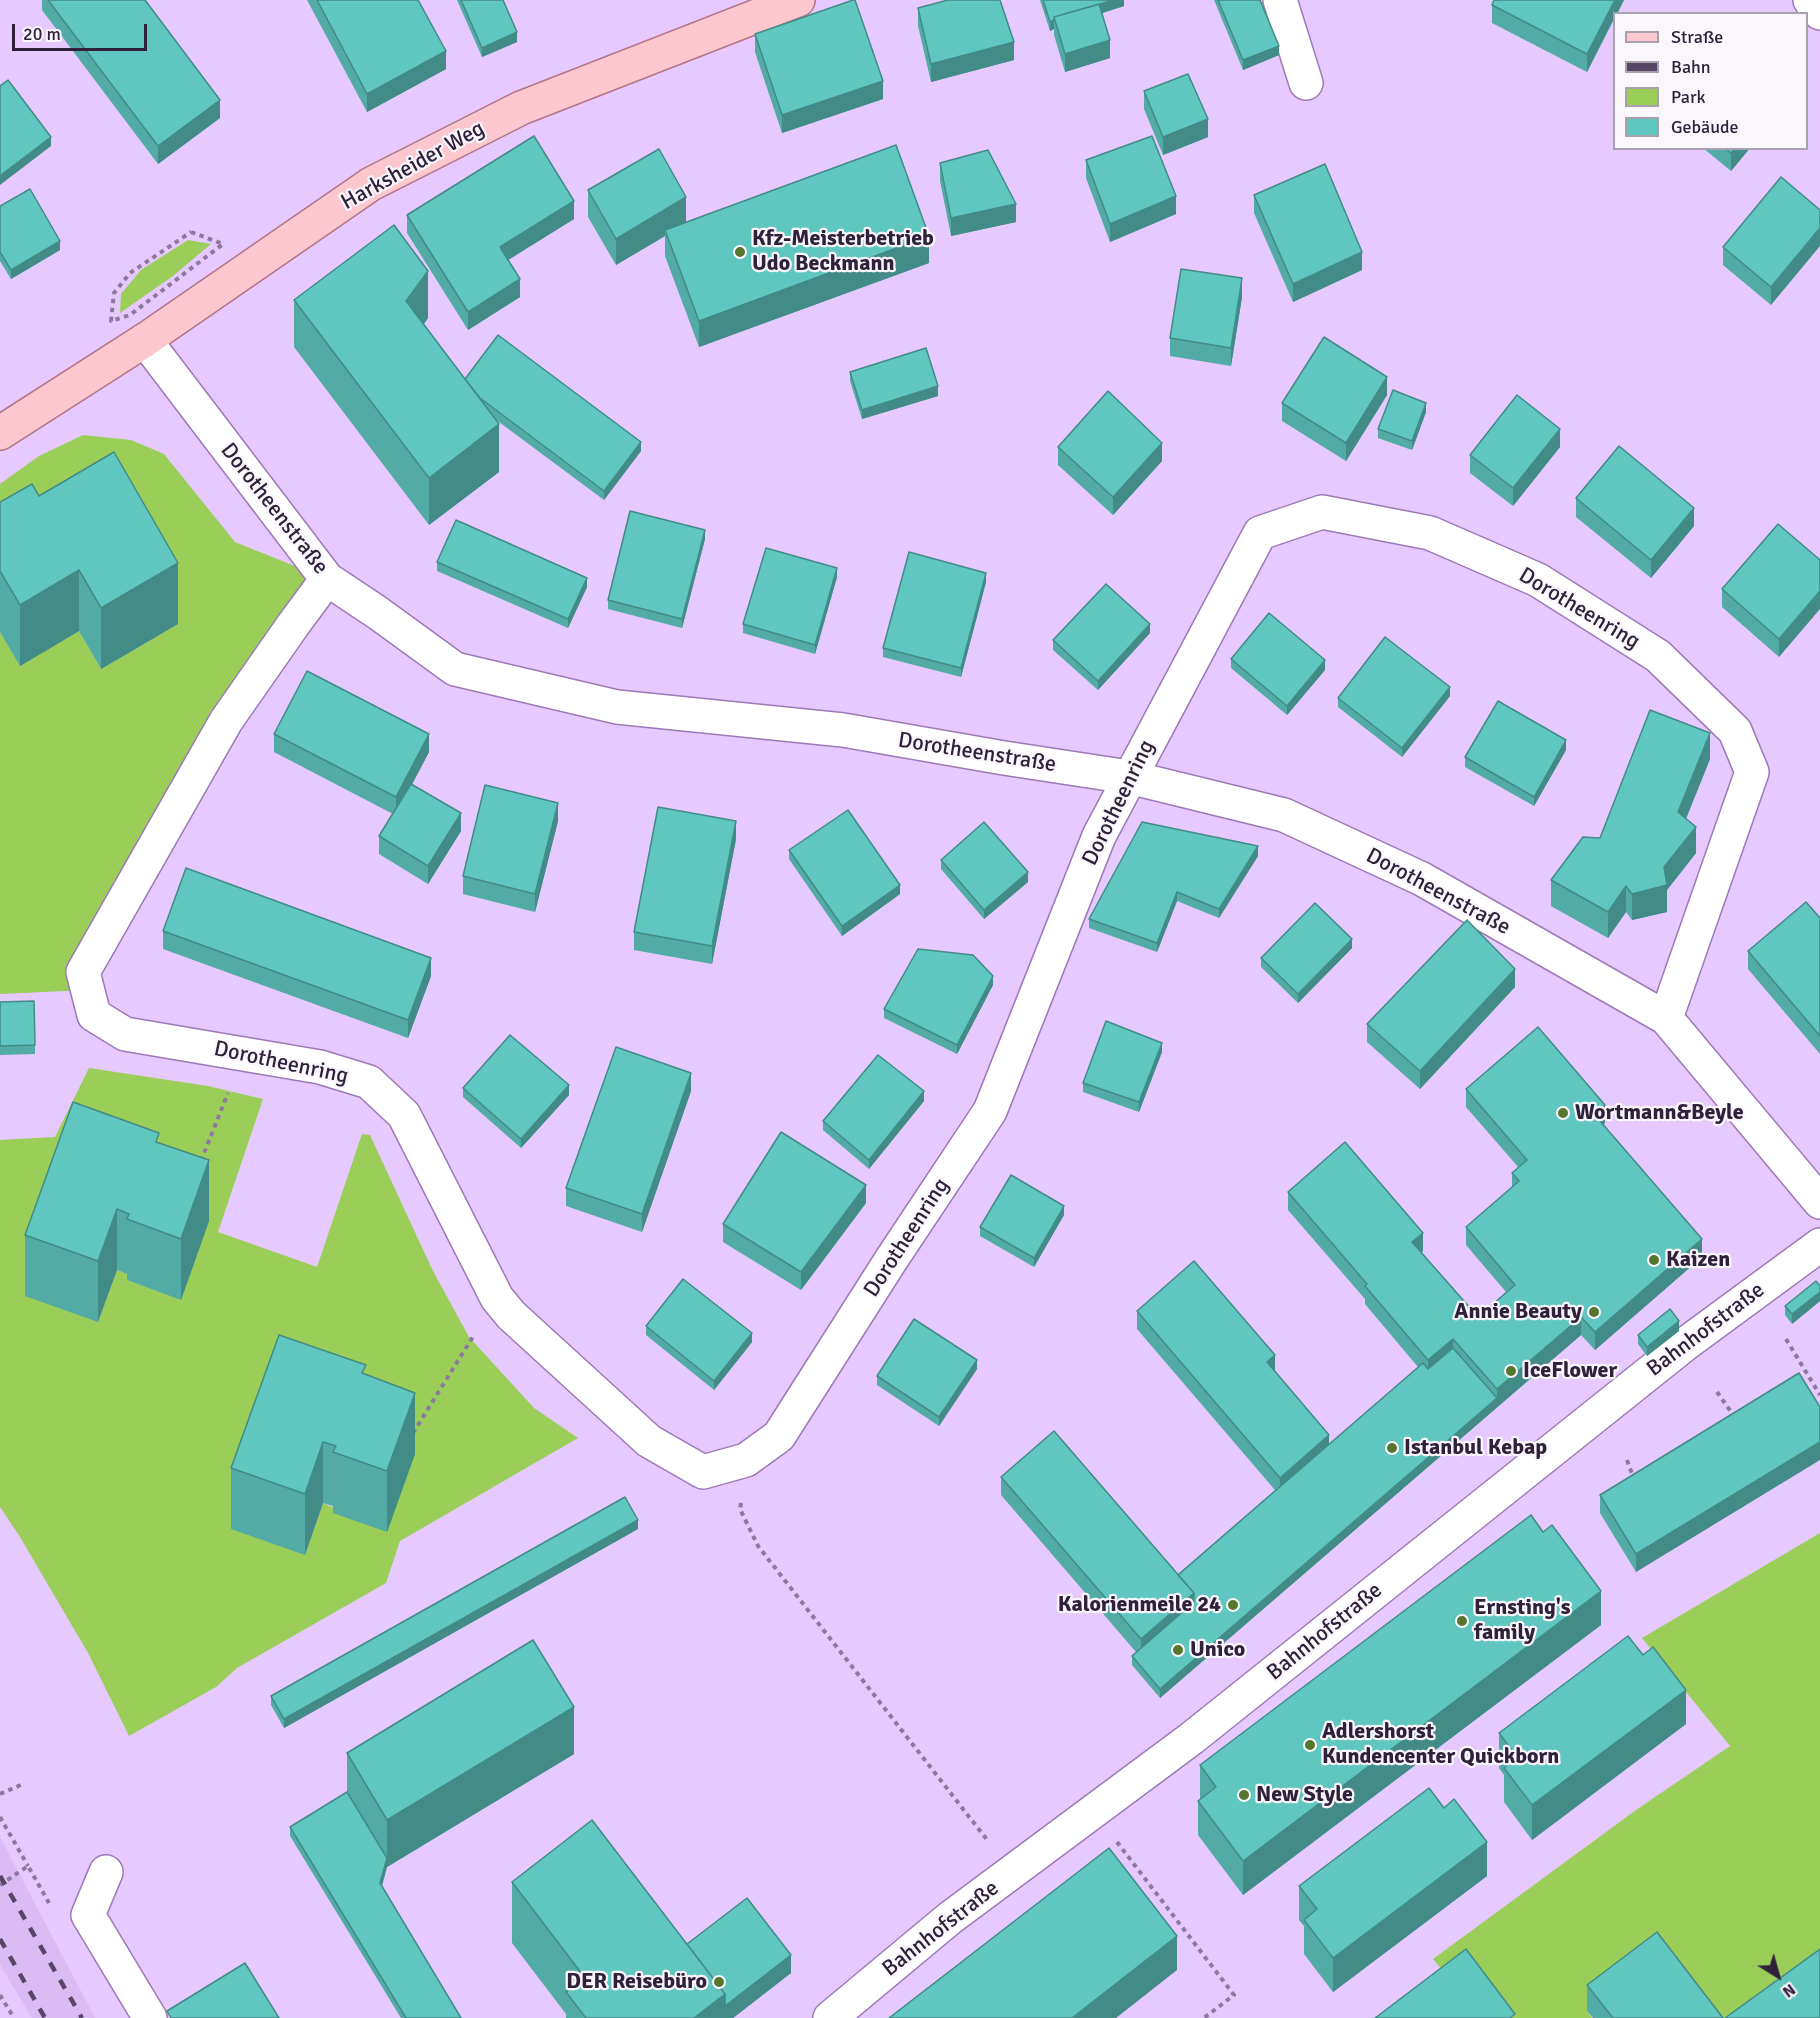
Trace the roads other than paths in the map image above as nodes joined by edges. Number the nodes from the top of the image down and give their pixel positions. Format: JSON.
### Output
{"nodes":[{"id":1,"x":798,"y":0,"type":"edge"},
{"id":2,"x":1280,"y":0,"type":"edge"},
{"id":3,"x":1810,"y":0,"type":"edge"},
{"id":4,"x":1820,"y":13,"type":"edge"},
{"id":5,"x":1306,"y":82,"type":"dead end"},
{"id":6,"x":145,"y":340,"type":"junction"},
{"id":7,"x":0,"y":432,"type":"edge"},
{"id":8,"x":327,"y":579,"type":"junction"},
{"id":9,"x":1130,"y":777,"type":"junction"},
{"id":10,"x":1666,"y":1018,"type":"junction"},
{"id":11,"x":1820,"y":1202,"type":"edge"},
{"id":12,"x":1820,"y":1245,"type":"edge"},
{"id":13,"x":106,"y":1872,"type":"dead end"},
{"id":14,"x":150,"y":2018,"type":"edge"},
{"id":15,"x":830,"y":2018,"type":"edge"}],
"edges":[{"from":1,"to":6,"type":"main road","name":"Harksheider Weg"},
{"from":2,"to":5,"type":"street"},
{"from":3,"to":4,"type":"street"},
{"from":6,"to":7,"type":"main road","name":"Harksheider Weg"},
{"from":6,"to":8,"type":"street","name":"Dorotheenstraße"},
{"from":8,"to":9,"type":"street","name":"Dorotheenstraße"},
{"from":8,"to":9,"type":"street","name":"Dorotheenring"},
{"from":9,"to":10,"type":"street","name":"Dorotheenstraße"},
{"from":9,"to":10,"type":"street","name":"Dorotheenring"},
{"from":10,"to":11,"type":"street","name":"Dorotheenstraße"},
{"from":12,"to":15,"type":"street","name":"Bahnhofstraße"},
{"from":13,"to":14,"type":"street"}]}
